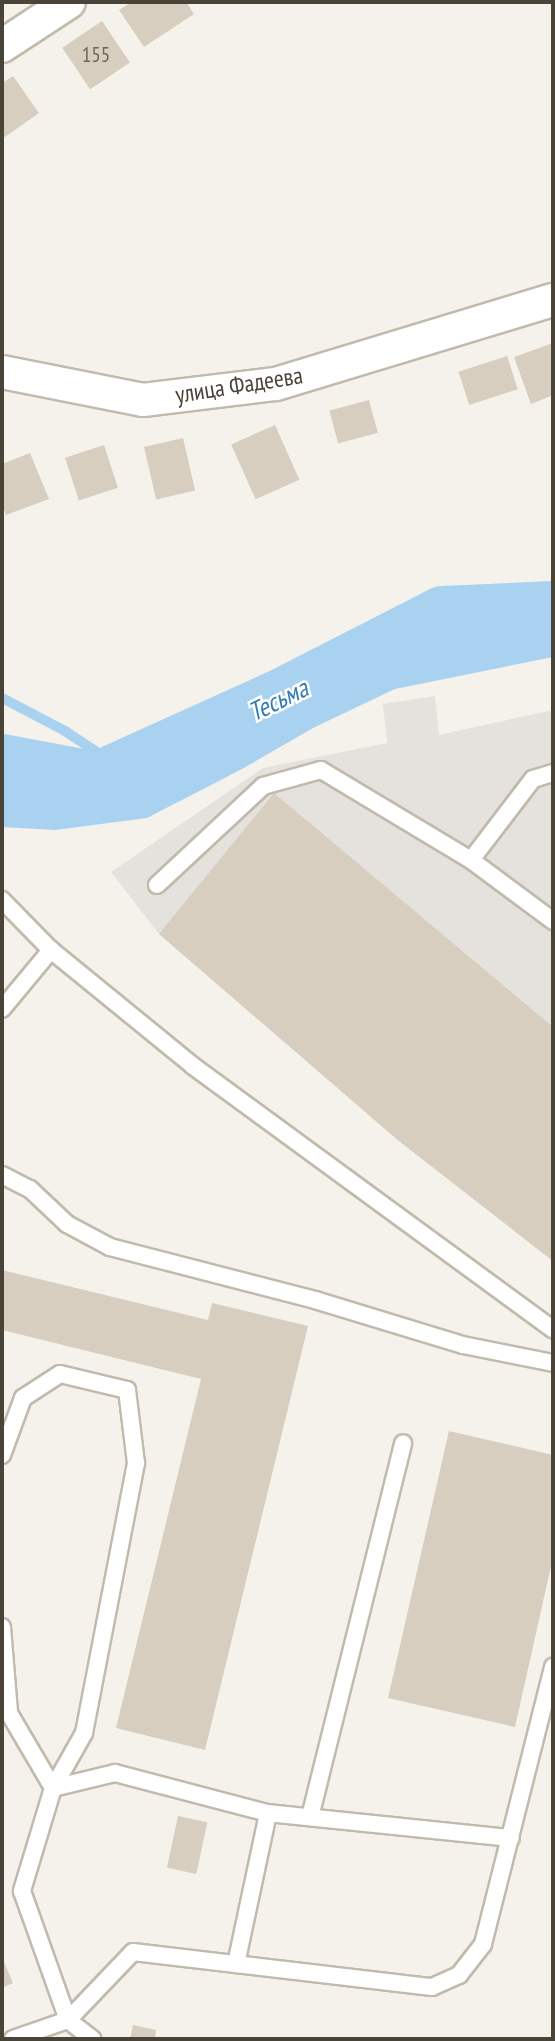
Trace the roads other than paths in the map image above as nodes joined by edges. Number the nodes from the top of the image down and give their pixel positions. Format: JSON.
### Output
{"nodes":[{"id":1,"x":69,"y":2,"type":"edge"},
{"id":2,"x":2,"y":46,"type":"edge"},
{"id":3,"x":553,"y":300,"type":"edge"},
{"id":4,"x":2,"y":372,"type":"edge"},
{"id":5,"x":553,"y":773,"type":"edge"},
{"id":6,"x":471,"y":860,"type":"junction"},
{"id":7,"x":157,"y":885,"type":"dead end"},
{"id":8,"x":2,"y":900,"type":"edge"},
{"id":9,"x":553,"y":921,"type":"edge"},
{"id":10,"x":51,"y":950,"type":"junction"},
{"id":11,"x":2,"y":1009,"type":"edge"},
{"id":12,"x":2,"y":1175,"type":"edge"},
{"id":13,"x":553,"y":1329,"type":"edge"},
{"id":14,"x":553,"y":1363,"type":"edge"},
{"id":15,"x":403,"y":1443,"type":"dead end"},
{"id":16,"x":2,"y":1454,"type":"edge"},
{"id":17,"x":2,"y":1627,"type":"edge"},
{"id":18,"x":553,"y":1667,"type":"edge"},
{"id":19,"x":53,"y":1788,"type":"junction"},
{"id":20,"x":268,"y":1813,"type":"junction"},
{"id":21,"x":310,"y":1817,"type":"junction"},
{"id":22,"x":511,"y":1838,"type":"junction"},
{"id":23,"x":236,"y":1965,"type":"junction"},
{"id":24,"x":68,"y":2020,"type":"junction"},
{"id":25,"x":13,"y":2039,"type":"edge"},
{"id":26,"x":92,"y":2039,"type":"edge"}],
"edges":[{"from":1,"to":2,"type":"street"},
{"from":3,"to":4,"type":"street","name":"улица Фадеева"},
{"from":5,"to":6,"type":"lane"},
{"from":6,"to":7,"type":"lane"},
{"from":6,"to":9,"type":"lane"},
{"from":8,"to":10,"type":"lane"},
{"from":10,"to":11,"type":"lane"},
{"from":10,"to":13,"type":"lane"},
{"from":12,"to":14,"type":"lane"},
{"from":15,"to":21,"type":"lane"},
{"from":16,"to":19,"type":"lane"},
{"from":17,"to":19,"type":"lane"},
{"from":18,"to":22,"type":"lane"},
{"from":19,"to":20,"type":"lane"},
{"from":19,"to":24,"type":"lane"},
{"from":20,"to":21,"type":"lane"},
{"from":20,"to":23,"type":"lane"},
{"from":21,"to":22,"type":"lane"},
{"from":22,"to":23,"type":"lane"},
{"from":23,"to":24,"type":"lane"},
{"from":24,"to":25,"type":"lane"},
{"from":24,"to":26,"type":"lane"}]}
